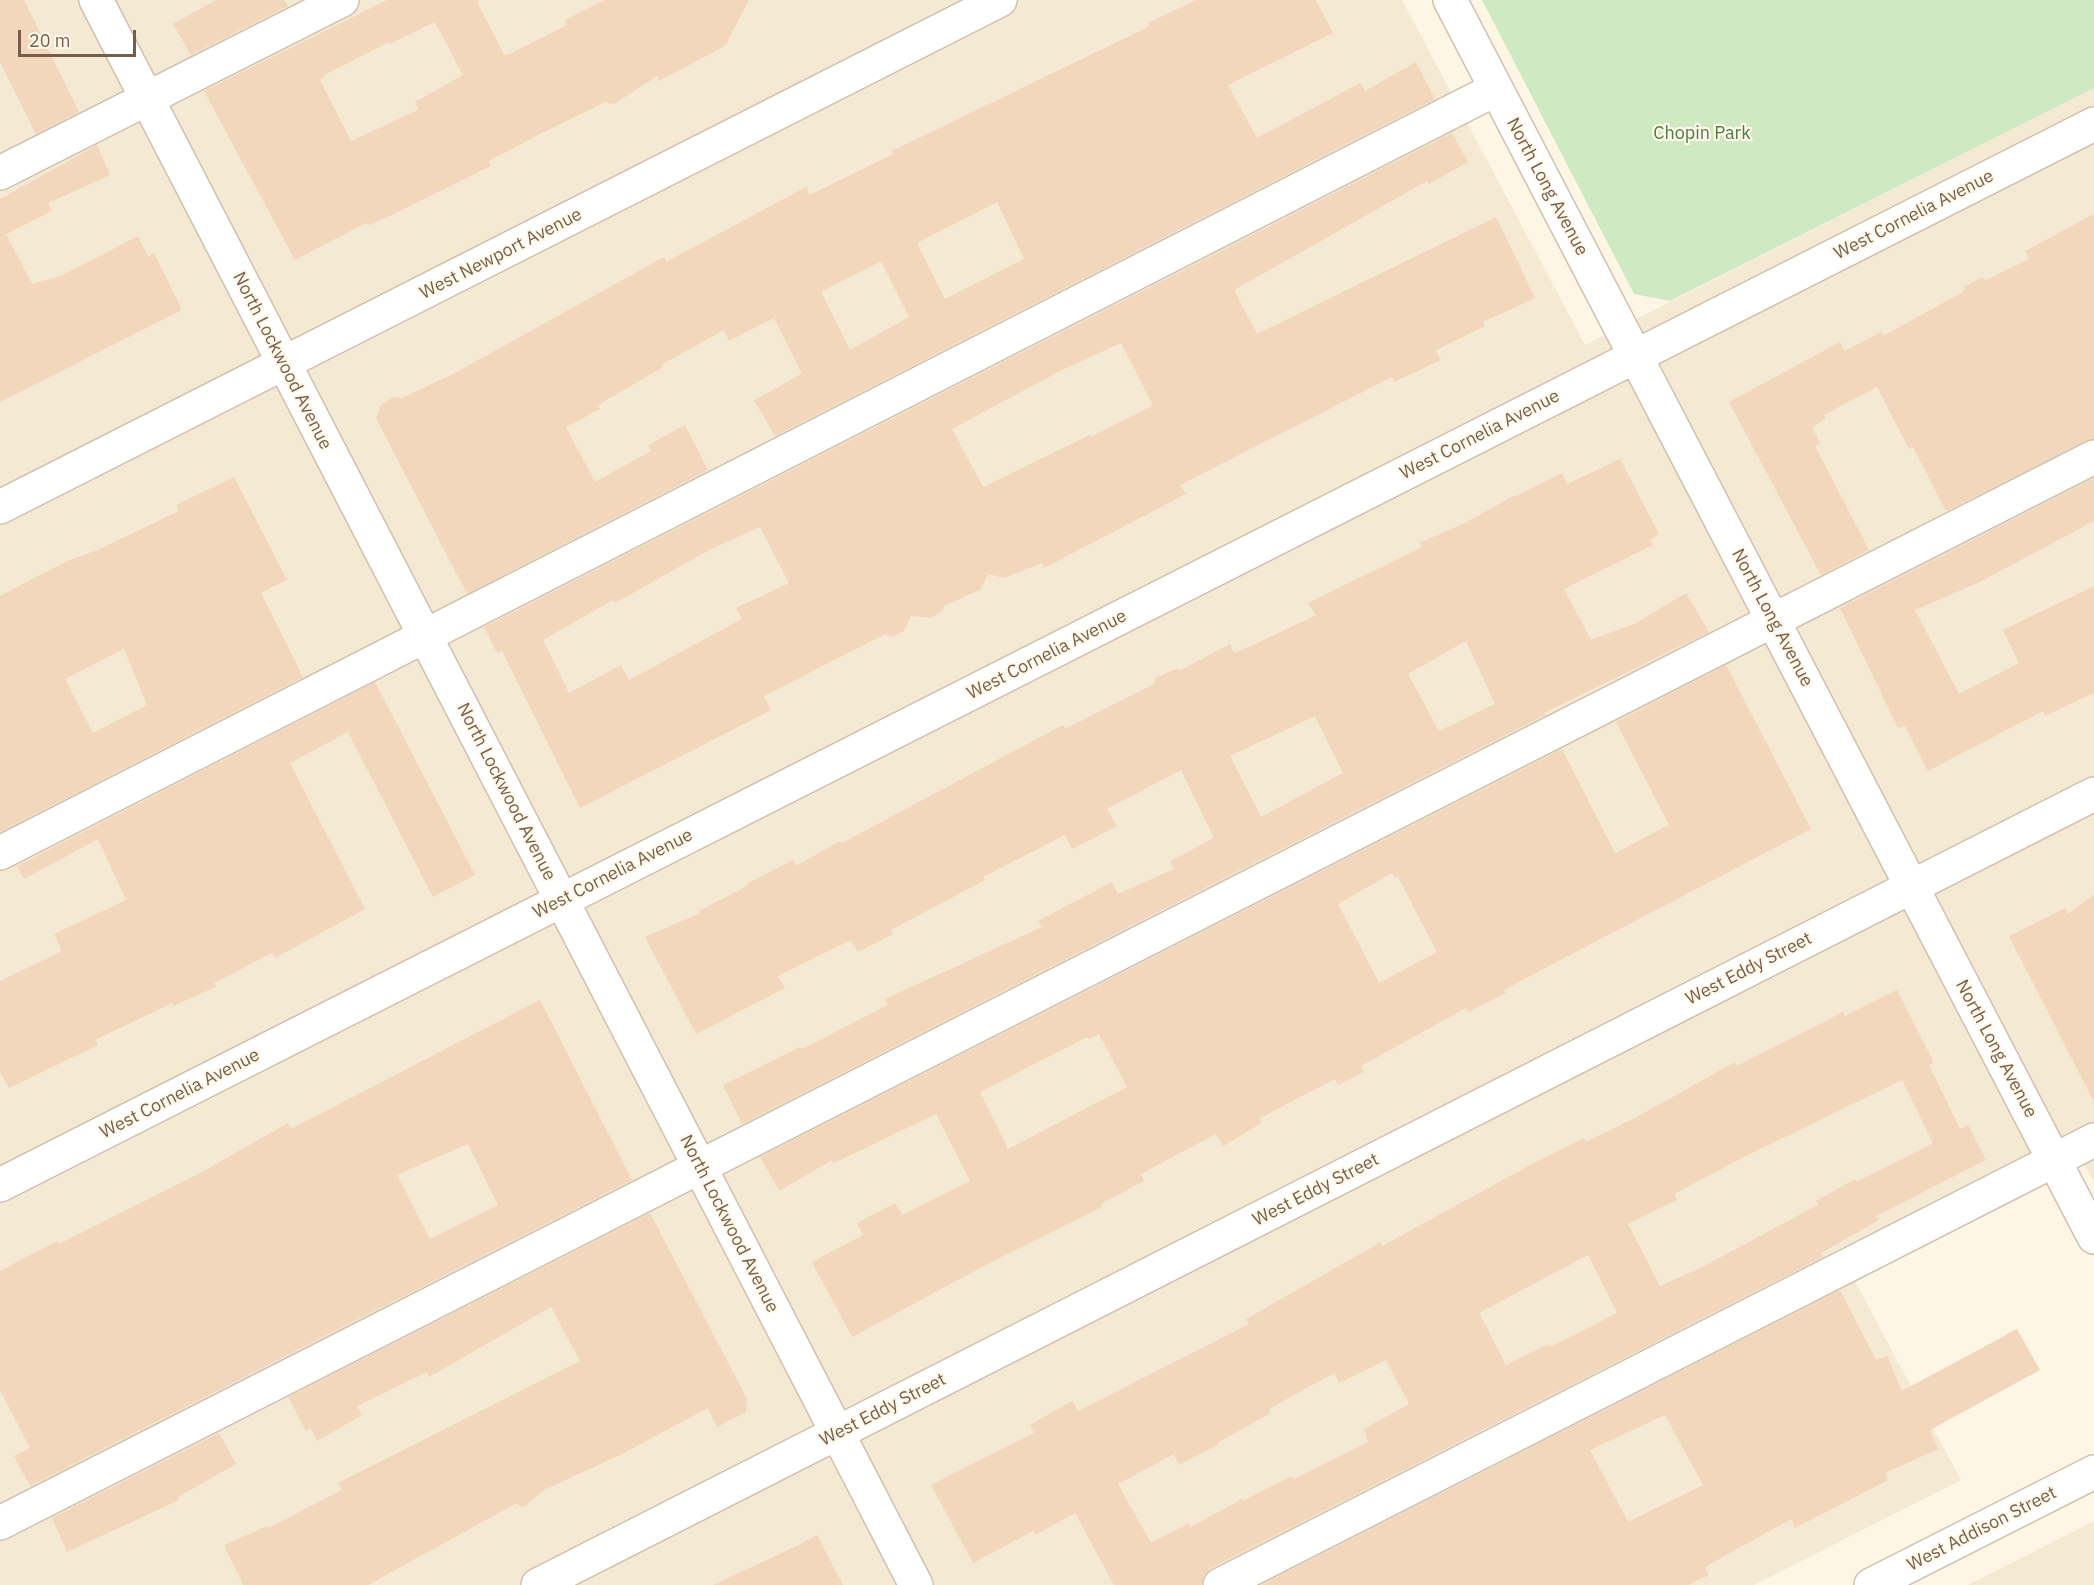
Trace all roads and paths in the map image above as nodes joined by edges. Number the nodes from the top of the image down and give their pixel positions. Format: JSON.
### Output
{"nodes":[{"id":1,"x":96,"y":0,"type":"edge"},
{"id":2,"x":342,"y":0,"type":"edge"},
{"id":3,"x":1000,"y":0,"type":"edge"},
{"id":4,"x":1450,"y":0,"type":"edge"},
{"id":5,"x":1496,"y":89,"type":"junction"},
{"id":6,"x":147,"y":98,"type":"junction"},
{"id":7,"x":2094,"y":124,"type":"edge"},
{"id":8,"x":0,"y":173,"type":"edge"},
{"id":9,"x":1636,"y":356,"type":"junction"},
{"id":10,"x":284,"y":364,"type":"junction"},
{"id":11,"x":2094,"y":457,"type":"edge"},
{"id":12,"x":0,"y":507,"type":"edge"},
{"id":13,"x":1773,"y":620,"type":"junction"},
{"id":14,"x":426,"y":638,"type":"junction"},
{"id":15,"x":2094,"y":794,"type":"edge"},
{"id":16,"x":0,"y":853,"type":"edge"},
{"id":17,"x":1912,"y":887,"type":"junction"},
{"id":18,"x":562,"y":901,"type":"junction"},
{"id":19,"x":2094,"y":1140,"type":"edge"},
{"id":20,"x":2054,"y":1160,"type":"junction"},
{"id":21,"x":700,"y":1167,"type":"junction"},
{"id":22,"x":0,"y":1185,"type":"edge"},
{"id":23,"x":2094,"y":1237,"type":"edge"},
{"id":24,"x":837,"y":1433,"type":"junction"},
{"id":25,"x":2094,"y":1472,"type":"edge"},
{"id":26,"x":0,"y":1523,"type":"edge"},
{"id":27,"x":538,"y":1585,"type":"edge"},
{"id":28,"x":916,"y":1585,"type":"edge"},
{"id":29,"x":1220,"y":1585,"type":"edge"},
{"id":30,"x":1871,"y":1585,"type":"edge"}],
"edges":[{"from":1,"to":6,"type":"street","name":"North Lockwood Avenue"},
{"from":2,"to":6,"type":"street"},
{"from":3,"to":10,"type":"street","name":"West Newport Avenue"},
{"from":4,"to":5,"type":"street","name":"North Long Avenue"},
{"from":5,"to":9,"type":"street","name":"North Long Avenue"},
{"from":5,"to":14,"type":"street"},
{"from":6,"to":8,"type":"street"},
{"from":6,"to":10,"type":"street","name":"North Lockwood Avenue"},
{"from":7,"to":9,"type":"street","name":"West Cornelia Avenue"},
{"from":9,"to":13,"type":"street","name":"North Long Avenue"},
{"from":9,"to":18,"type":"street","name":"West Cornelia Avenue"},
{"from":10,"to":12,"type":"street","name":"West Newport Avenue"},
{"from":10,"to":14,"type":"street","name":"North Lockwood Avenue"},
{"from":11,"to":13,"type":"street"},
{"from":13,"to":17,"type":"street","name":"North Long Avenue"},
{"from":13,"to":21,"type":"street"},
{"from":14,"to":16,"type":"street"},
{"from":14,"to":18,"type":"street","name":"North Lockwood Avenue"},
{"from":15,"to":17,"type":"street","name":"West Eddy Street"},
{"from":17,"to":20,"type":"street","name":"North Long Avenue"},
{"from":17,"to":24,"type":"street","name":"West Eddy Street"},
{"from":18,"to":21,"type":"street","name":"North Lockwood Avenue"},
{"from":18,"to":22,"type":"street","name":"West Cornelia Avenue"},
{"from":19,"to":20,"type":"street"},
{"from":20,"to":23,"type":"street","name":"North Long Avenue"},
{"from":20,"to":29,"type":"street"},
{"from":21,"to":24,"type":"street","name":"North Lockwood Avenue"},
{"from":21,"to":26,"type":"street"},
{"from":24,"to":27,"type":"street","name":"West Eddy Street"},
{"from":24,"to":28,"type":"street","name":"North Lockwood Avenue"},
{"from":25,"to":30,"type":"street","name":"West Addison Street"}]}
